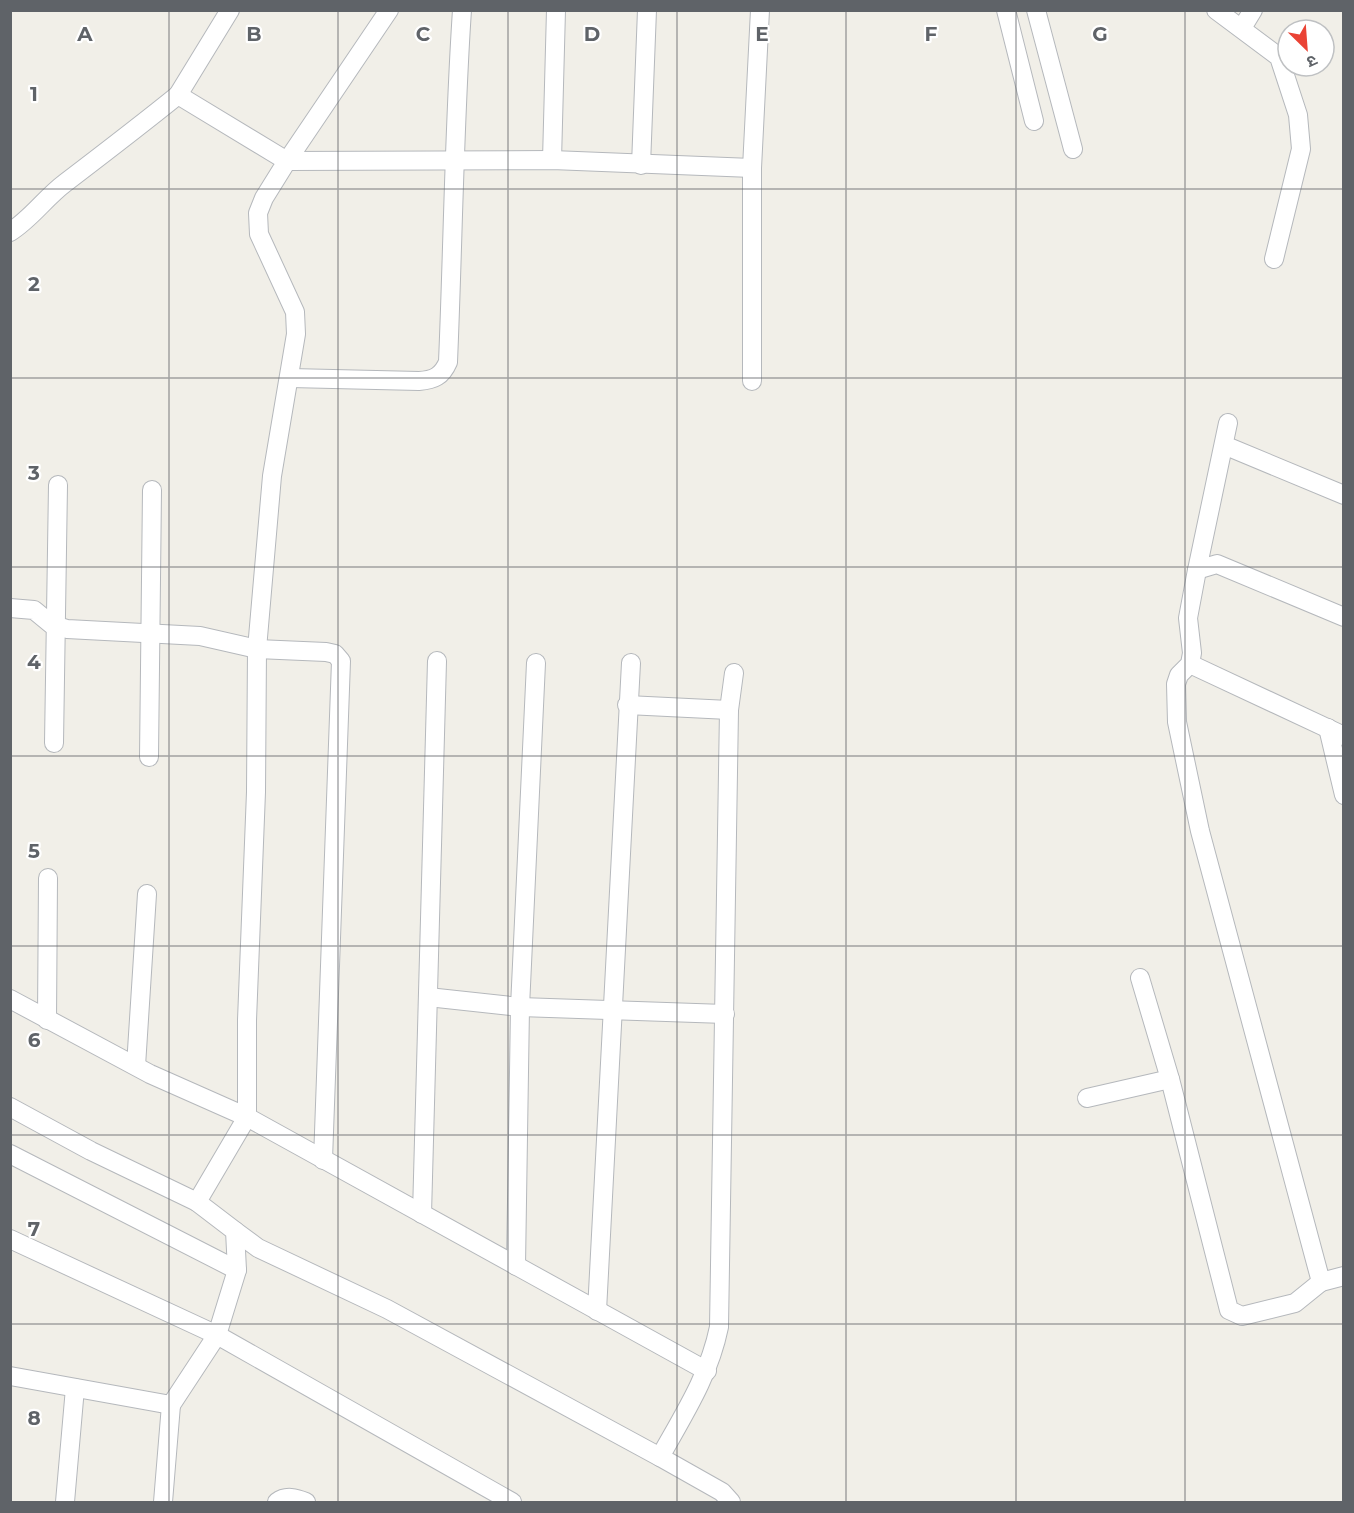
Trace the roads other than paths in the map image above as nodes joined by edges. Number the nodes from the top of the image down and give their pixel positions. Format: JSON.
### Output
{"nodes":[{"id":1,"x":389,"y":10,"type":"edge"},
{"id":2,"x":462,"y":10,"type":"edge"},
{"id":3,"x":556,"y":10,"type":"edge"},
{"id":4,"x":647,"y":10,"type":"edge"},
{"id":5,"x":760,"y":10,"type":"edge"},
{"id":6,"x":1006,"y":10,"type":"edge"},
{"id":7,"x":1036,"y":10,"type":"edge"},
{"id":8,"x":1216,"y":10,"type":"edge"},
{"id":9,"x":1253,"y":10,"type":"edge"},
{"id":10,"x":230,"y":11,"type":"edge"},
{"id":11,"x":1242,"y":28,"type":"junction"},
{"id":12,"x":178,"y":95,"type":"junction"},
{"id":13,"x":1034,"y":121,"type":"dead end"},
{"id":14,"x":1073,"y":149,"type":"dead end"},
{"id":15,"x":457,"y":160,"type":"junction"},
{"id":16,"x":552,"y":160,"type":"junction"},
{"id":17,"x":287,"y":161,"type":"junction"},
{"id":18,"x":641,"y":165,"type":"junction"},
{"id":19,"x":752,"y":168,"type":"junction"},
{"id":20,"x":10,"y":232,"type":"edge"},
{"id":21,"x":1274,"y":259,"type":"dead end"},
{"id":22,"x":290,"y":378,"type":"junction"},
{"id":23,"x":752,"y":381,"type":"dead end"},
{"id":24,"x":1228,"y":423,"type":"dead end"},
{"id":25,"x":1231,"y":448,"type":"dead end"},
{"id":26,"x":58,"y":485,"type":"dead end"},
{"id":27,"x":152,"y":490,"type":"dead end"},
{"id":28,"x":1344,"y":495,"type":"edge"},
{"id":29,"x":1197,"y":570,"type":"junction"},
{"id":30,"x":10,"y":608,"type":"edge"},
{"id":31,"x":1344,"y":617,"type":"edge"},
{"id":32,"x":58,"y":627,"type":"junction"},
{"id":33,"x":153,"y":634,"type":"junction"},
{"id":34,"x":257,"y":649,"type":"junction"},
{"id":35,"x":437,"y":661,"type":"dead end"},
{"id":36,"x":536,"y":663,"type":"dead end"},
{"id":37,"x":631,"y":663,"type":"dead end"},
{"id":38,"x":1190,"y":664,"type":"junction"},
{"id":39,"x":734,"y":673,"type":"dead end"},
{"id":40,"x":627,"y":705,"type":"junction"},
{"id":41,"x":729,"y":710,"type":"junction"},
{"id":42,"x":1336,"y":732,"type":"edge"},
{"id":43,"x":54,"y":744,"type":"dead end"},
{"id":44,"x":149,"y":757,"type":"dead end"},
{"id":45,"x":1344,"y":795,"type":"edge"},
{"id":46,"x":48,"y":878,"type":"dead end"},
{"id":47,"x":147,"y":894,"type":"dead end"},
{"id":48,"x":1140,"y":978,"type":"dead end"},
{"id":49,"x":428,"y":997,"type":"junction"},
{"id":50,"x":10,"y":999,"type":"edge"},
{"id":51,"x":520,"y":1006,"type":"junction"},
{"id":52,"x":612,"y":1008,"type":"junction"},
{"id":53,"x":725,"y":1014,"type":"junction"},
{"id":54,"x":47,"y":1020,"type":"junction"},
{"id":55,"x":136,"y":1066,"type":"junction"},
{"id":56,"x":1170,"y":1079,"type":"junction"},
{"id":57,"x":1088,"y":1098,"type":"dead end"},
{"id":58,"x":10,"y":1107,"type":"edge"},
{"id":59,"x":247,"y":1118,"type":"junction"},
{"id":60,"x":10,"y":1154,"type":"edge"},
{"id":61,"x":323,"y":1160,"type":"junction"},
{"id":62,"x":197,"y":1202,"type":"junction"},
{"id":63,"x":422,"y":1214,"type":"junction"},
{"id":64,"x":235,"y":1232,"type":"junction"},
{"id":65,"x":10,"y":1239,"type":"edge"},
{"id":66,"x":516,"y":1266,"type":"junction"},
{"id":67,"x":237,"y":1270,"type":"junction"},
{"id":68,"x":1344,"y":1276,"type":"edge"},
{"id":69,"x":1321,"y":1282,"type":"junction"},
{"id":70,"x":597,"y":1311,"type":"junction"},
{"id":71,"x":217,"y":1335,"type":"junction"},
{"id":72,"x":707,"y":1371,"type":"junction"},
{"id":73,"x":10,"y":1376,"type":"edge"},
{"id":74,"x":75,"y":1388,"type":"junction"},
{"id":75,"x":171,"y":1406,"type":"junction"},
{"id":76,"x":660,"y":1457,"type":"junction"},
{"id":77,"x":65,"y":1503,"type":"edge"},
{"id":78,"x":163,"y":1503,"type":"edge"},
{"id":79,"x":278,"y":1503,"type":"edge"},
{"id":80,"x":306,"y":1503,"type":"edge"},
{"id":81,"x":512,"y":1503,"type":"edge"},
{"id":82,"x":731,"y":1503,"type":"edge"}],
"edges":[{"from":1,"to":17,"type":"street"},
{"from":2,"to":15,"type":"street"},
{"from":3,"to":16,"type":"street"},
{"from":4,"to":18,"type":"street"},
{"from":5,"to":19,"type":"street"},
{"from":6,"to":13,"type":"street"},
{"from":7,"to":14,"type":"street"},
{"from":8,"to":11,"type":"street"},
{"from":9,"to":11,"type":"street"},
{"from":10,"to":12,"type":"street"},
{"from":11,"to":21,"type":"street"},
{"from":12,"to":17,"type":"street"},
{"from":12,"to":20,"type":"street"},
{"from":15,"to":16,"type":"street"},
{"from":15,"to":17,"type":"street"},
{"from":15,"to":22,"type":"street"},
{"from":16,"to":18,"type":"street"},
{"from":17,"to":22,"type":"street"},
{"from":18,"to":19,"type":"street"},
{"from":19,"to":23,"type":"street"},
{"from":22,"to":34,"type":"street"},
{"from":24,"to":29,"type":"street"},
{"from":25,"to":28,"type":"street"},
{"from":26,"to":32,"type":"street"},
{"from":27,"to":33,"type":"street"},
{"from":29,"to":31,"type":"street"},
{"from":29,"to":38,"type":"street"},
{"from":30,"to":32,"type":"street"},
{"from":32,"to":33,"type":"street"},
{"from":32,"to":43,"type":"street"},
{"from":33,"to":34,"type":"street"},
{"from":33,"to":44,"type":"street"},
{"from":34,"to":59,"type":"street"},
{"from":34,"to":61,"type":"street"},
{"from":35,"to":49,"type":"street"},
{"from":36,"to":51,"type":"street"},
{"from":37,"to":40,"type":"street"},
{"from":38,"to":42,"type":"street"},
{"from":38,"to":69,"type":"street"},
{"from":39,"to":41,"type":"street"},
{"from":40,"to":41,"type":"street"},
{"from":40,"to":52,"type":"street"},
{"from":41,"to":53,"type":"street"},
{"from":42,"to":45,"type":"street"},
{"from":46,"to":54,"type":"street"},
{"from":47,"to":55,"type":"street"},
{"from":48,"to":56,"type":"street"},
{"from":49,"to":51,"type":"street"},
{"from":49,"to":63,"type":"street"},
{"from":50,"to":54,"type":"street"},
{"from":51,"to":52,"type":"street"},
{"from":51,"to":66,"type":"street"},
{"from":52,"to":53,"type":"street"},
{"from":52,"to":70,"type":"street"},
{"from":53,"to":72,"type":"street"},
{"from":54,"to":55,"type":"street"},
{"from":55,"to":59,"type":"street"},
{"from":56,"to":57,"type":"street"},
{"from":56,"to":69,"type":"street"},
{"from":58,"to":62,"type":"street"},
{"from":59,"to":61,"type":"street"},
{"from":59,"to":62,"type":"street"},
{"from":60,"to":67,"type":"street"},
{"from":61,"to":63,"type":"street"},
{"from":62,"to":64,"type":"street"},
{"from":63,"to":66,"type":"street"},
{"from":64,"to":67,"type":"street"},
{"from":64,"to":76,"type":"street"},
{"from":65,"to":71,"type":"street"},
{"from":66,"to":70,"type":"street"},
{"from":67,"to":71,"type":"street"},
{"from":68,"to":69,"type":"street"},
{"from":70,"to":72,"type":"street"},
{"from":71,"to":75,"type":"street"},
{"from":71,"to":81,"type":"street"},
{"from":72,"to":76,"type":"street"},
{"from":73,"to":74,"type":"street"},
{"from":74,"to":75,"type":"street"},
{"from":74,"to":77,"type":"street"},
{"from":75,"to":78,"type":"street"},
{"from":76,"to":82,"type":"street"},
{"from":79,"to":80,"type":"street"}]}
